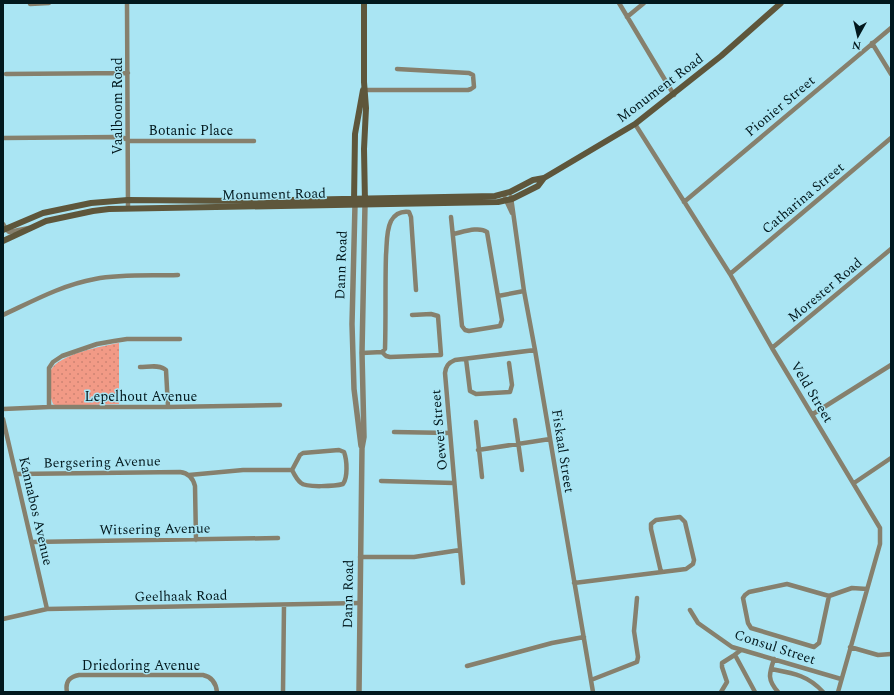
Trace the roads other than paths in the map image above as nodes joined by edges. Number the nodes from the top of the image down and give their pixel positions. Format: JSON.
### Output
{"nodes":[{"id":1,"x":49,"y":3,"type":"edge"},
{"id":2,"x":128,"y":3,"type":"edge"},
{"id":3,"x":364,"y":3,"type":"edge"},
{"id":4,"x":619,"y":3,"type":"edge"},
{"id":5,"x":644,"y":3,"type":"edge"},
{"id":6,"x":781,"y":3,"type":"edge"},
{"id":7,"x":30,"y":4,"type":"edge"},
{"id":8,"x":627,"y":17,"type":"junction"},
{"id":9,"x":891,"y":28,"type":"edge"},
{"id":10,"x":872,"y":44,"type":"junction"},
{"id":11,"x":397,"y":69,"type":"dead end"},
{"id":12,"x":128,"y":73,"type":"junction"},
{"id":13,"x":6,"y":74,"type":"dead end"},
{"id":14,"x":891,"y":74,"type":"edge"},
{"id":15,"x":364,"y":82,"type":"junction"},
{"id":16,"x":365,"y":90,"type":"junction"},
{"id":17,"x":674,"y":94,"type":"junction"},
{"id":18,"x":635,"y":124,"type":"junction"},
{"id":19,"x":3,"y":138,"type":"edge"},
{"id":20,"x":891,"y":138,"type":"edge"},
{"id":21,"x":129,"y":141,"type":"junction"},
{"id":22,"x":254,"y":141,"type":"dead end"},
{"id":23,"x":544,"y":178,"type":"junction"},
{"id":24,"x":507,"y":193,"type":"junction"},
{"id":25,"x":128,"y":200,"type":"junction"},
{"id":26,"x":509,"y":200,"type":"junction"},
{"id":27,"x":354,"y":202,"type":"junction"},
{"id":28,"x":365,"y":202,"type":"junction"},
{"id":29,"x":684,"y":202,"type":"junction"},
{"id":30,"x":76,"y":205,"type":"junction"},
{"id":31,"x":128,"y":208,"type":"junction"},
{"id":32,"x":98,"y":210,"type":"junction"},
{"id":33,"x":451,"y":217,"type":"dead end"},
{"id":34,"x":4,"y":228,"type":"edge"},
{"id":35,"x":30,"y":228,"type":"junction"},
{"id":36,"x":454,"y":234,"type":"junction"},
{"id":37,"x":3,"y":241,"type":"edge"},
{"id":38,"x":891,"y":249,"type":"edge"},
{"id":39,"x":730,"y":274,"type":"junction"},
{"id":40,"x":178,"y":275,"type":"dead end"},
{"id":41,"x":416,"y":290,"type":"dead end"},
{"id":42,"x":524,"y":291,"type":"junction"},
{"id":43,"x":498,"y":296,"type":"junction"},
{"id":44,"x":3,"y":315,"type":"edge"},
{"id":45,"x":412,"y":315,"type":"dead end"},
{"id":46,"x":180,"y":339,"type":"dead end"},
{"id":47,"x":772,"y":348,"type":"junction"},
{"id":48,"x":535,"y":350,"type":"junction"},
{"id":49,"x":382,"y":352,"type":"junction"},
{"id":50,"x":362,"y":353,"type":"junction"},
{"id":51,"x":466,"y":359,"type":"junction"},
{"id":52,"x":509,"y":363,"type":"dead end"},
{"id":53,"x":891,"y":365,"type":"edge"},
{"id":54,"x":140,"y":367,"type":"dead end"},
{"id":55,"x":280,"y":405,"type":"dead end"},
{"id":56,"x":49,"y":407,"type":"junction"},
{"id":57,"x":168,"y":407,"type":"junction"},
{"id":58,"x":3,"y":410,"type":"edge"},
{"id":59,"x":813,"y":414,"type":"junction"},
{"id":60,"x":3,"y":419,"type":"edge"},
{"id":61,"x":515,"y":420,"type":"dead end"},
{"id":62,"x":476,"y":422,"type":"dead end"},
{"id":63,"x":394,"y":432,"type":"dead end"},
{"id":64,"x":450,"y":433,"type":"junction"},
{"id":65,"x":550,"y":439,"type":"junction"},
{"id":66,"x":519,"y":444,"type":"junction"},
{"id":67,"x":362,"y":448,"type":"junction"},
{"id":68,"x":478,"y":450,"type":"junction"},
{"id":69,"x":891,"y":458,"type":"edge"},
{"id":70,"x":292,"y":470,"type":"junction"},
{"id":71,"x":522,"y":470,"type":"dead end"},
{"id":72,"x":16,"y":474,"type":"junction"},
{"id":73,"x":189,"y":475,"type":"junction"},
{"id":74,"x":482,"y":477,"type":"dead end"},
{"id":75,"x":381,"y":481,"type":"dead end"},
{"id":76,"x":454,"y":483,"type":"junction"},
{"id":77,"x":854,"y":483,"type":"junction"},
{"id":78,"x":278,"y":538,"type":"dead end"},
{"id":79,"x":196,"y":540,"type":"junction"},
{"id":80,"x":32,"y":542,"type":"junction"},
{"id":81,"x":460,"y":550,"type":"junction"},
{"id":82,"x":360,"y":558,"type":"junction"},
{"id":83,"x":661,"y":572,"type":"junction"},
{"id":84,"x":463,"y":583,"type":"dead end"},
{"id":85,"x":574,"y":583,"type":"junction"},
{"id":86,"x":867,"y":589,"type":"junction"},
{"id":87,"x":829,"y":596,"type":"junction"},
{"id":88,"x":636,"y":598,"type":"dead end"},
{"id":89,"x":360,"y":603,"type":"junction"},
{"id":90,"x":284,"y":605,"type":"junction"},
{"id":91,"x":47,"y":609,"type":"junction"},
{"id":92,"x":690,"y":610,"type":"dead end"},
{"id":93,"x":3,"y":619,"type":"edge"},
{"id":94,"x":584,"y":637,"type":"junction"},
{"id":95,"x":850,"y":647,"type":"junction"},
{"id":96,"x":741,"y":650,"type":"junction"},
{"id":97,"x":891,"y":654,"type":"edge"},
{"id":98,"x":735,"y":655,"type":"junction"},
{"id":99,"x":774,"y":659,"type":"junction"},
{"id":100,"x":467,"y":666,"type":"dead end"},
{"id":101,"x":771,"y":670,"type":"junction"},
{"id":102,"x":841,"y":679,"type":"junction"},
{"id":103,"x":591,"y":680,"type":"junction"},
{"id":104,"x":67,"y":692,"type":"edge"},
{"id":105,"x":217,"y":692,"type":"edge"},
{"id":106,"x":283,"y":692,"type":"edge"},
{"id":107,"x":359,"y":692,"type":"edge"},
{"id":108,"x":593,"y":692,"type":"edge"},
{"id":109,"x":721,"y":692,"type":"edge"},
{"id":110,"x":755,"y":692,"type":"edge"},
{"id":111,"x":778,"y":692,"type":"edge"},
{"id":112,"x":823,"y":692,"type":"edge"},
{"id":113,"x":838,"y":692,"type":"edge"}],
"edges":[{"from":1,"to":7,"type":"street"},
{"from":2,"to":12,"type":"street","name":"Vaalboom Road"},
{"from":3,"to":15,"type":"main road","name":"Dann Road"},
{"from":4,"to":8,"type":"street"},
{"from":5,"to":8,"type":"street"},
{"from":6,"to":17,"type":"main road","name":"Monument Road"},
{"from":8,"to":17,"type":"street"},
{"from":9,"to":10,"type":"street","name":"Pionier Street"},
{"from":10,"to":14,"type":"street"},
{"from":10,"to":29,"type":"street","name":"Pionier Street"},
{"from":11,"to":16,"type":"street"},
{"from":12,"to":13,"type":"street"},
{"from":12,"to":21,"type":"street","name":"Vaalboom Road"},
{"from":15,"to":16,"type":"main road","name":"Dann Road"},
{"from":15,"to":27,"type":"main road","name":"Dann Road"},
{"from":16,"to":28,"type":"main road","name":"Dann Road"},
{"from":17,"to":18,"type":"main road","name":"Monument Road"},
{"from":18,"to":23,"type":"main road","name":"Monument Road"},
{"from":18,"to":29,"type":"street","name":"Veld Street"},
{"from":19,"to":21,"type":"street","name":"Botanic Place"},
{"from":20,"to":39,"type":"street","name":"Catharina Street"},
{"from":21,"to":22,"type":"street","name":"Botanic Place"},
{"from":21,"to":25,"type":"street","name":"Vaalboom Road"},
{"from":23,"to":24,"type":"main road","name":"Monument Road"},
{"from":23,"to":26,"type":"main road","name":"Monument Road"},
{"from":24,"to":26,"type":"street","name":"Fiskaal Street"},
{"from":24,"to":28,"type":"main road","name":"Monument Road"},
{"from":25,"to":27,"type":"main road","name":"Monument Road"},
{"from":25,"to":30,"type":"main road","name":"Monument Road"},
{"from":25,"to":31,"type":"street","name":"Vaalboom Road"},
{"from":26,"to":28,"type":"main road","name":"Monument Road"},
{"from":26,"to":42,"type":"street","name":"Fiskaal Street"},
{"from":27,"to":28,"type":"main road","name":"Monument Road"},
{"from":27,"to":31,"type":"main road","name":"Monument Road"},
{"from":27,"to":67,"type":"street","name":"Dann Road"},
{"from":28,"to":50,"type":"street","name":"Dann Road"},
{"from":29,"to":39,"type":"street","name":"Veld Street"},
{"from":30,"to":32,"type":"main road"},
{"from":30,"to":34,"type":"main road","name":"Monument Road"},
{"from":31,"to":32,"type":"main road","name":"Monument Road"},
{"from":32,"to":35,"type":"main road","name":"Monument Road"},
{"from":33,"to":36,"type":"street"},
{"from":34,"to":35,"type":"street"},
{"from":35,"to":37,"type":"main road","name":"Monument Road"},
{"from":36,"to":43,"type":"street"},
{"from":36,"to":43,"type":"street"},
{"from":38,"to":47,"type":"street","name":"Morester Road"},
{"from":39,"to":47,"type":"street","name":"Veld Street"},
{"from":40,"to":44,"type":"street"},
{"from":41,"to":49,"type":"street"},
{"from":42,"to":43,"type":"street"},
{"from":42,"to":48,"type":"street","name":"Fiskaal Street"},
{"from":45,"to":49,"type":"street"},
{"from":46,"to":56,"type":"street"},
{"from":47,"to":59,"type":"street","name":"Veld Street"},
{"from":48,"to":51,"type":"street","name":"Oewer Street"},
{"from":48,"to":65,"type":"street","name":"Fiskaal Street"},
{"from":49,"to":50,"type":"street"},
{"from":50,"to":67,"type":"street","name":"Dann Road"},
{"from":51,"to":52,"type":"street"},
{"from":51,"to":64,"type":"street","name":"Oewer Street"},
{"from":53,"to":59,"type":"street"},
{"from":54,"to":57,"type":"street"},
{"from":55,"to":57,"type":"street","name":"Lepelhout Avenue"},
{"from":56,"to":57,"type":"street","name":"Lepelhout Avenue"},
{"from":56,"to":58,"type":"street","name":"Lepelhout Avenue"},
{"from":59,"to":77,"type":"street","name":"Veld Street"},
{"from":60,"to":72,"type":"street","name":"Kannabos Avenue"},
{"from":61,"to":66,"type":"street"},
{"from":62,"to":68,"type":"street"},
{"from":63,"to":64,"type":"street"},
{"from":64,"to":76,"type":"street","name":"Oewer Street"},
{"from":65,"to":66,"type":"street"},
{"from":65,"to":85,"type":"street","name":"Fiskaal Street"},
{"from":66,"to":68,"type":"street"},
{"from":66,"to":71,"type":"street"},
{"from":67,"to":82,"type":"street","name":"Dann Road"},
{"from":68,"to":74,"type":"street"},
{"from":69,"to":77,"type":"street"},
{"from":70,"to":70,"type":"street"},
{"from":70,"to":73,"type":"street","name":"Bergsering Avenue"},
{"from":72,"to":73,"type":"street","name":"Bergsering Avenue"},
{"from":72,"to":80,"type":"street","name":"Kannabos Avenue"},
{"from":73,"to":79,"type":"street"},
{"from":75,"to":76,"type":"street"},
{"from":76,"to":81,"type":"street","name":"Oewer Street"},
{"from":77,"to":86,"type":"street","name":"Veld Street"},
{"from":78,"to":79,"type":"street","name":"Witsering Avenue"},
{"from":79,"to":80,"type":"street","name":"Witsering Avenue"},
{"from":80,"to":91,"type":"street","name":"Kannabos Avenue"},
{"from":81,"to":82,"type":"street"},
{"from":81,"to":84,"type":"street","name":"Oewer Street"},
{"from":82,"to":89,"type":"street","name":"Dann Road"},
{"from":83,"to":83,"type":"street"},
{"from":83,"to":85,"type":"street"},
{"from":85,"to":94,"type":"street","name":"Fiskaal Street"},
{"from":86,"to":87,"type":"street"},
{"from":86,"to":95,"type":"street","name":"Veld Street"},
{"from":87,"to":87,"type":"street"},
{"from":88,"to":103,"type":"street"},
{"from":89,"to":90,"type":"street","name":"Geelhaak Road"},
{"from":89,"to":107,"type":"street","name":"Dann Road"},
{"from":90,"to":91,"type":"street","name":"Geelhaak Road"},
{"from":90,"to":106,"type":"street"},
{"from":91,"to":93,"type":"street","name":"Geelhaak Road"},
{"from":92,"to":96,"type":"street","name":"Consul Street"},
{"from":94,"to":100,"type":"street"},
{"from":94,"to":103,"type":"street","name":"Fiskaal Street"},
{"from":95,"to":97,"type":"street"},
{"from":95,"to":102,"type":"street","name":"Veld Street"},
{"from":96,"to":98,"type":"street"},
{"from":96,"to":99,"type":"street","name":"Consul Street"},
{"from":98,"to":109,"type":"street"},
{"from":98,"to":110,"type":"street"},
{"from":99,"to":101,"type":"street"},
{"from":99,"to":102,"type":"street","name":"Consul Street"},
{"from":101,"to":111,"type":"street"},
{"from":101,"to":112,"type":"street"},
{"from":102,"to":113,"type":"street","name":"Veld Street"},
{"from":103,"to":108,"type":"street","name":"Fiskaal Street"},
{"from":104,"to":105,"type":"street","name":"Driedoring Avenue"}]}
